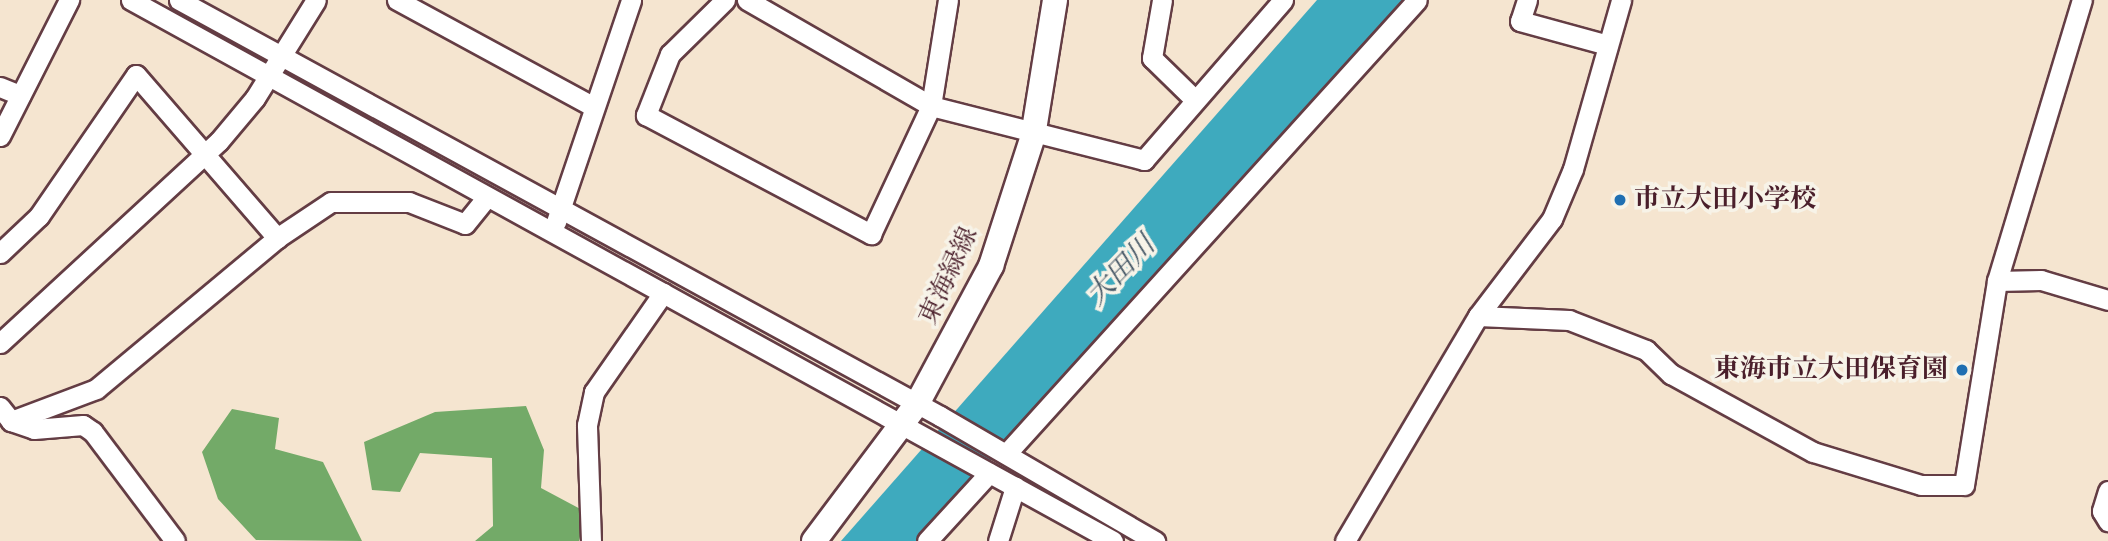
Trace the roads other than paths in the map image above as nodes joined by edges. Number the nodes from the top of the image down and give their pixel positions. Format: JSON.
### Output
{"nodes":[{"id":1,"x":69,"y":0,"type":"edge"},
{"id":2,"x":131,"y":0,"type":"edge"},
{"id":3,"x":179,"y":0,"type":"edge"},
{"id":4,"x":316,"y":0,"type":"edge"},
{"id":5,"x":397,"y":0,"type":"edge"},
{"id":6,"x":631,"y":0,"type":"edge"},
{"id":7,"x":725,"y":0,"type":"edge"},
{"id":8,"x":747,"y":0,"type":"edge"},
{"id":9,"x":948,"y":0,"type":"edge"},
{"id":10,"x":1055,"y":0,"type":"edge"},
{"id":11,"x":1162,"y":0,"type":"edge"},
{"id":12,"x":1283,"y":0,"type":"edge"},
{"id":13,"x":1417,"y":0,"type":"edge"},
{"id":14,"x":1527,"y":0,"type":"edge"},
{"id":15,"x":1621,"y":0,"type":"edge"},
{"id":16,"x":2082,"y":0,"type":"edge"},
{"id":17,"x":1608,"y":45,"type":"junction"},
{"id":18,"x":281,"y":55,"type":"junction"},
{"id":19,"x":270,"y":76,"type":"junction"},
{"id":20,"x":0,"y":87,"type":"edge"},
{"id":21,"x":20,"y":95,"type":"junction"},
{"id":22,"x":1195,"y":100,"type":"junction"},
{"id":23,"x":932,"y":106,"type":"junction"},
{"id":24,"x":594,"y":107,"type":"junction"},
{"id":25,"x":0,"y":136,"type":"edge"},
{"id":26,"x":1033,"y":136,"type":"junction"},
{"id":27,"x":206,"y":154,"type":"junction"},
{"id":28,"x":487,"y":197,"type":"junction"},
{"id":29,"x":560,"y":211,"type":"junction"},
{"id":30,"x":553,"y":233,"type":"junction"},
{"id":31,"x":276,"y":238,"type":"junction"},
{"id":32,"x":0,"y":254,"type":"edge"},
{"id":33,"x":1997,"y":281,"type":"junction"},
{"id":34,"x":663,"y":293,"type":"junction"},
{"id":35,"x":2108,"y":300,"type":"edge"},
{"id":36,"x":1478,"y":316,"type":"junction"},
{"id":37,"x":0,"y":343,"type":"edge"},
{"id":38,"x":917,"y":404,"type":"junction"},
{"id":39,"x":6,"y":414,"type":"edge"},
{"id":40,"x":912,"y":430,"type":"junction"},
{"id":41,"x":1003,"y":453,"type":"junction"},
{"id":42,"x":987,"y":471,"type":"junction"},
{"id":43,"x":1015,"y":487,"type":"junction"},
{"id":44,"x":2108,"y":491,"type":"edge"},
{"id":45,"x":2108,"y":521,"type":"edge"},
{"id":46,"x":175,"y":541,"type":"edge"},
{"id":47,"x":591,"y":541,"type":"edge"},
{"id":48,"x":814,"y":541,"type":"edge"},
{"id":49,"x":927,"y":541,"type":"edge"},
{"id":50,"x":998,"y":541,"type":"edge"},
{"id":51,"x":1113,"y":541,"type":"edge"},
{"id":52,"x":1155,"y":541,"type":"edge"},
{"id":53,"x":1345,"y":541,"type":"edge"}],
"edges":[{"from":1,"to":21,"type":"street"},
{"from":2,"to":19,"type":"street"},
{"from":3,"to":18,"type":"street"},
{"from":4,"to":18,"type":"street"},
{"from":5,"to":24,"type":"street"},
{"from":6,"to":24,"type":"street"},
{"from":7,"to":23,"type":"street"},
{"from":8,"to":23,"type":"street"},
{"from":9,"to":23,"type":"street"},
{"from":10,"to":26,"type":"main road","name":"東海緑線"},
{"from":11,"to":22,"type":"street"},
{"from":12,"to":22,"type":"street"},
{"from":13,"to":41,"type":"street"},
{"from":14,"to":17,"type":"street"},
{"from":15,"to":17,"type":"street"},
{"from":16,"to":33,"type":"street"},
{"from":17,"to":36,"type":"street"},
{"from":18,"to":19,"type":"street"},
{"from":18,"to":29,"type":"street"},
{"from":19,"to":27,"type":"street"},
{"from":19,"to":28,"type":"street"},
{"from":20,"to":21,"type":"street"},
{"from":21,"to":25,"type":"street"},
{"from":22,"to":26,"type":"street"},
{"from":23,"to":26,"type":"street"},
{"from":24,"to":29,"type":"street"},
{"from":26,"to":38,"type":"main road","name":"東海緑線"},
{"from":27,"to":31,"type":"street"},
{"from":27,"to":32,"type":"street"},
{"from":27,"to":37,"type":"street"},
{"from":28,"to":30,"type":"street"},
{"from":28,"to":31,"type":"street"},
{"from":29,"to":30,"type":"street"},
{"from":29,"to":38,"type":"street"},
{"from":30,"to":34,"type":"street"},
{"from":31,"to":39,"type":"street"},
{"from":33,"to":35,"type":"street"},
{"from":33,"to":36,"type":"street"},
{"from":34,"to":40,"type":"street"},
{"from":34,"to":47,"type":"street"},
{"from":36,"to":53,"type":"street"},
{"from":38,"to":40,"type":"main road","name":"東海緑線"},
{"from":38,"to":41,"type":"street"},
{"from":39,"to":46,"type":"street"},
{"from":40,"to":42,"type":"street"},
{"from":40,"to":48,"type":"main road","name":"東海緑線"},
{"from":41,"to":52,"type":"street"},
{"from":42,"to":43,"type":"street"},
{"from":42,"to":49,"type":"street"},
{"from":43,"to":50,"type":"street"},
{"from":43,"to":51,"type":"street"},
{"from":44,"to":45,"type":"street"}]}
